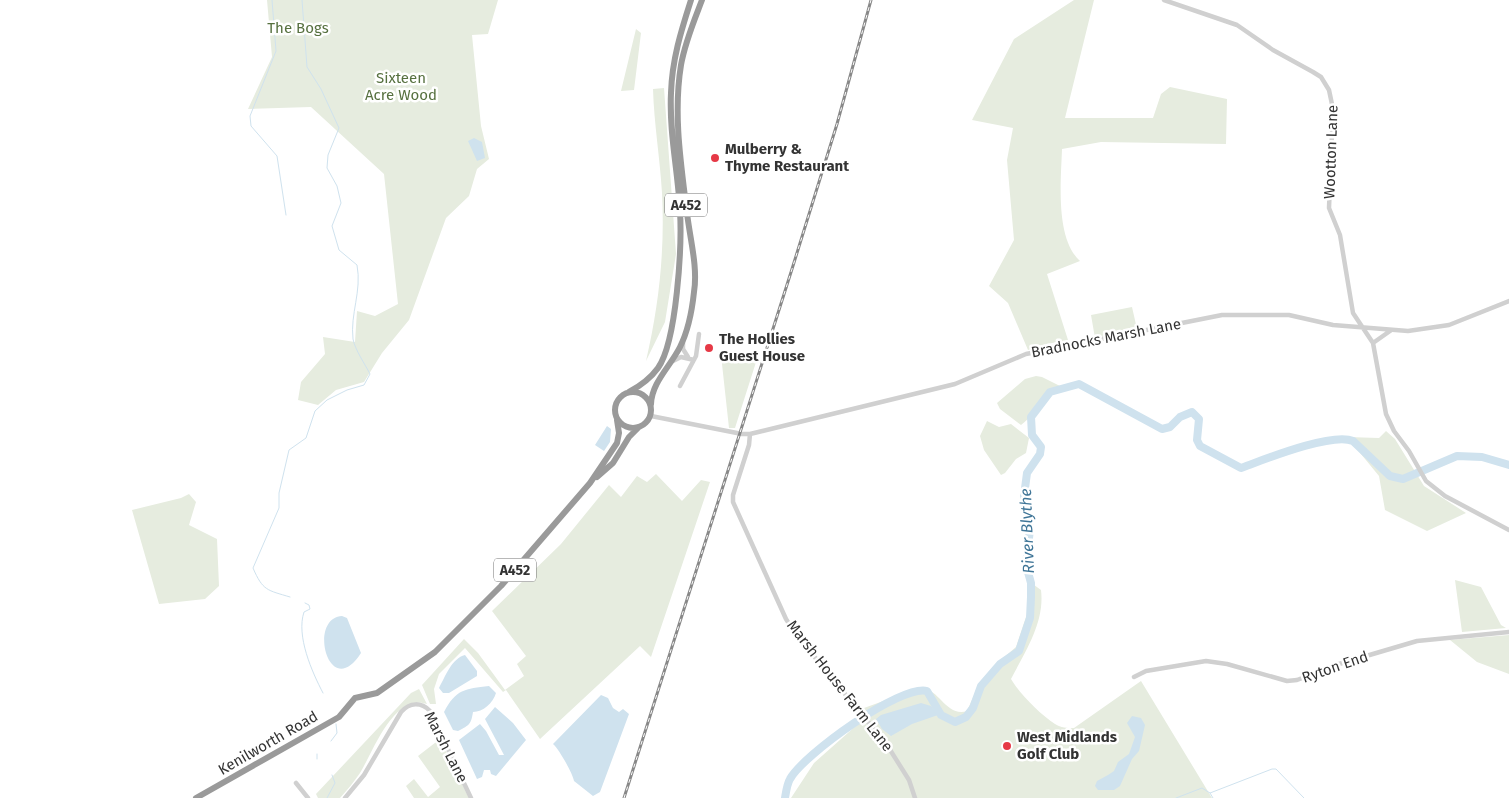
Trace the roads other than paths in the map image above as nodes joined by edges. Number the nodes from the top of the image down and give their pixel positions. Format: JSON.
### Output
{"nodes":[{"id":1,"x":691,"y":0,"type":"edge"},
{"id":2,"x":702,"y":0,"type":"edge"},
{"id":3,"x":1164,"y":0,"type":"edge"},
{"id":4,"x":1509,"y":301,"type":"edge"},
{"id":5,"x":1353,"y":313,"type":"junction"},
{"id":6,"x":1350,"y":327,"type":"junction"},
{"id":7,"x":1364,"y":327,"type":"junction"},
{"id":8,"x":1390,"y":331,"type":"junction"},
{"id":9,"x":699,"y":334,"type":"dead end"},
{"id":10,"x":684,"y":337,"type":"junction"},
{"id":11,"x":1373,"y":343,"type":"junction"},
{"id":12,"x":688,"y":358,"type":"junction"},
{"id":13,"x":694,"y":360,"type":"junction"},
{"id":14,"x":672,"y":362,"type":"junction"},
{"id":15,"x":680,"y":386,"type":"dead end"},
{"id":16,"x":629,"y":392,"type":"junction"},
{"id":17,"x":650,"y":404,"type":"junction"},
{"id":18,"x":651,"y":416,"type":"junction"},
{"id":19,"x":618,"y":420,"type":"junction"},
{"id":20,"x":639,"y":428,"type":"junction"},
{"id":21,"x":750,"y":434,"type":"junction"},
{"id":22,"x":590,"y":483,"type":"junction"},
{"id":23,"x":1509,"y":530,"type":"edge"},
{"id":24,"x":1509,"y":632,"type":"edge"},
{"id":25,"x":1134,"y":677,"type":"dead end"},
{"id":26,"x":296,"y":784,"type":"dead end"},
{"id":27,"x":196,"y":798,"type":"edge"},
{"id":28,"x":308,"y":798,"type":"edge"},
{"id":29,"x":345,"y":798,"type":"edge"},
{"id":30,"x":471,"y":798,"type":"edge"},
{"id":31,"x":915,"y":798,"type":"edge"}],
"edges":[{"from":1,"to":16,"type":"highway","number":"A452"},
{"from":2,"to":10,"type":"highway","number":"A452"},
{"from":3,"to":5,"type":"street","name":"Wootton Lane"},
{"from":4,"to":8,"type":"street","name":"Bradnocks Marsh Lane"},
{"from":5,"to":6,"type":"street","name":"Wootton Lane"},
{"from":5,"to":7,"type":"street","name":"Wootton Lane"},
{"from":6,"to":7,"type":"street","name":"Bradnocks Marsh Lane"},
{"from":6,"to":21,"type":"street","name":"Bradnocks Marsh Lane"},
{"from":7,"to":8,"type":"street","name":"Bradnocks Marsh Lane"},
{"from":7,"to":11,"type":"street","name":"Wootton Lane"},
{"from":8,"to":11,"type":"street"},
{"from":9,"to":13,"type":"street"},
{"from":10,"to":12,"type":"street"},
{"from":10,"to":14,"type":"highway","number":"A452"},
{"from":11,"to":23,"type":"street","name":"Wootton Lane"},
{"from":12,"to":13,"type":"street"},
{"from":12,"to":14,"type":"street"},
{"from":13,"to":15,"type":"street"},
{"from":14,"to":17,"type":"highway","number":"A452"},
{"from":16,"to":17,"type":"highway"},
{"from":16,"to":19,"type":"highway","number":"A452"},
{"from":17,"to":18,"type":"highway","number":"A452"},
{"from":18,"to":20,"type":"highway","number":"A452"},
{"from":18,"to":21,"type":"street","name":"Bradnocks Marsh Lane"},
{"from":19,"to":20,"type":"highway"},
{"from":19,"to":22,"type":"highway","number":"A452"},
{"from":20,"to":22,"type":"highway","number":"A452"},
{"from":21,"to":31,"type":"street","name":"Marsh House Farm Lane"},
{"from":22,"to":27,"type":"highway","name":"Kenilworth Road","number":"A452"},
{"from":24,"to":25,"type":"street","name":"Ryton End"},
{"from":26,"to":28,"type":"street"},
{"from":29,"to":30,"type":"street","name":"Marsh Lane"}]}
